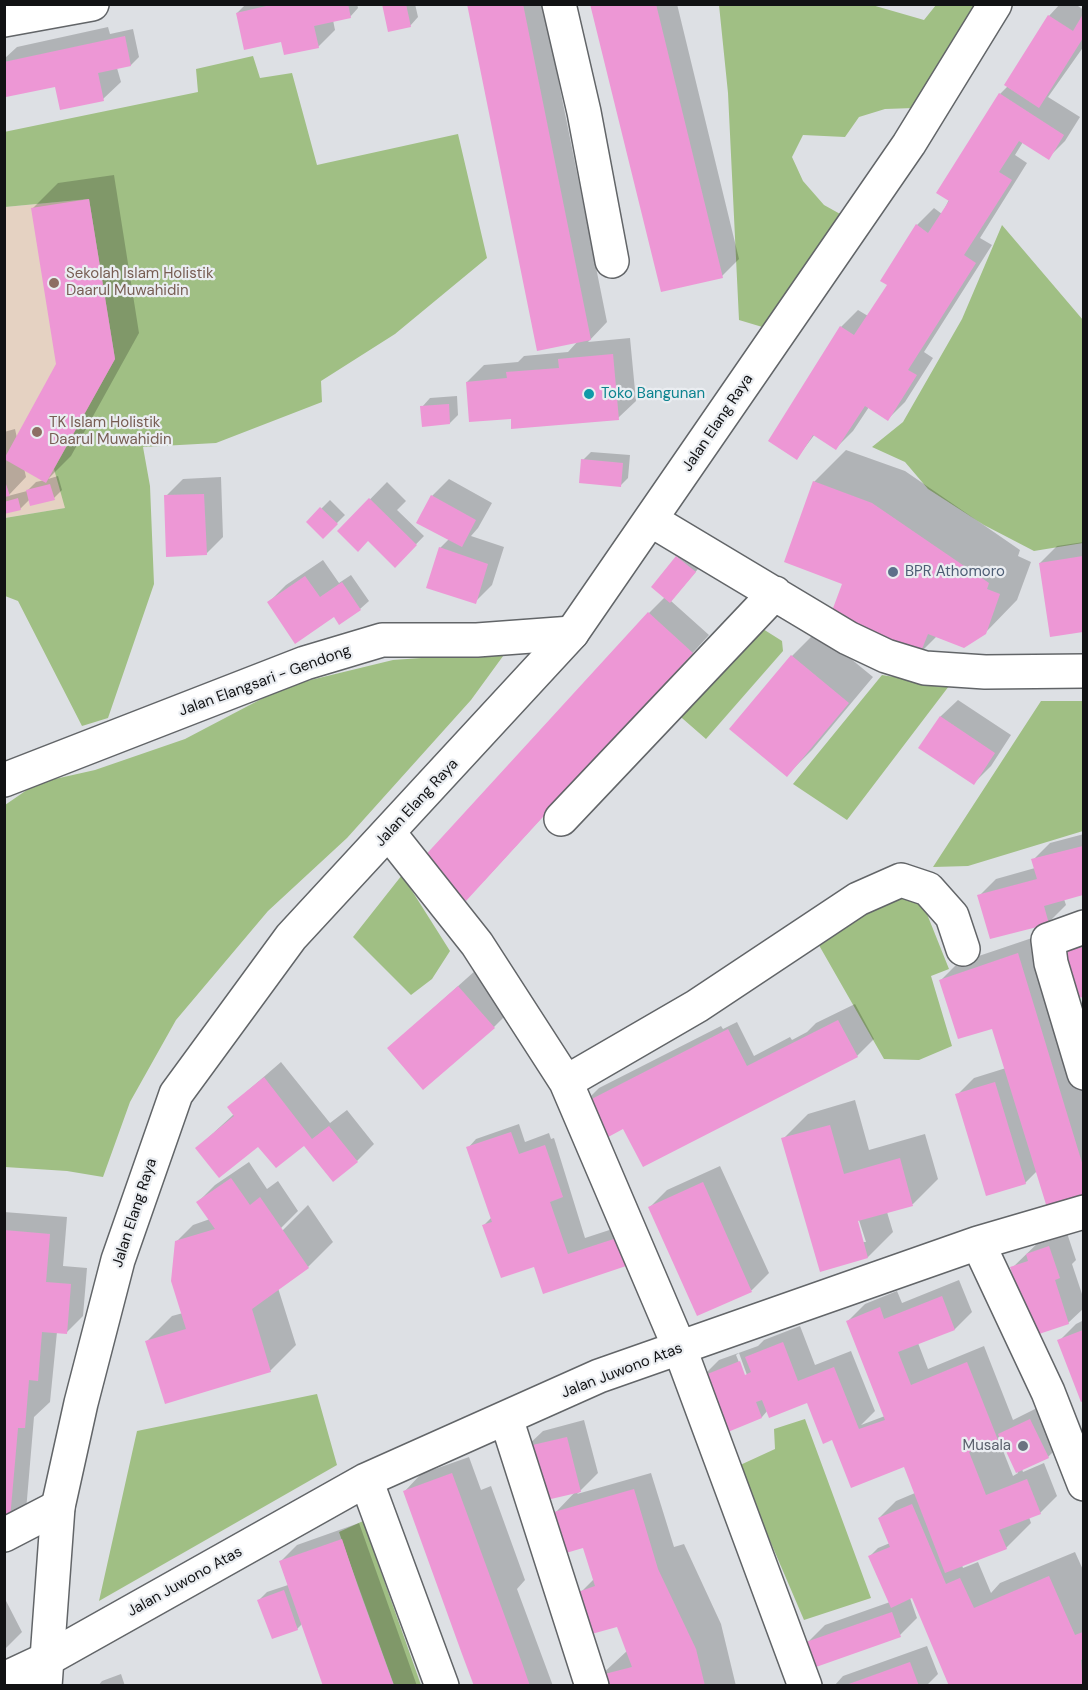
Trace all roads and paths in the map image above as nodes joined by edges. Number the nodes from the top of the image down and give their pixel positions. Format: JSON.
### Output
{"nodes":[{"id":1,"x":92,"y":4,"type":"edge"},
{"id":2,"x":558,"y":4,"type":"edge"},
{"id":3,"x":995,"y":4,"type":"edge"},
{"id":4,"x":4,"y":20,"type":"edge"},
{"id":5,"x":612,"y":261,"type":"dead end"},
{"id":6,"x":651,"y":520,"type":"junction"},
{"id":7,"x":775,"y":593,"type":"junction"},
{"id":8,"x":572,"y":633,"type":"junction"},
{"id":9,"x":1083,"y":671,"type":"edge"},
{"id":10,"x":4,"y":780,"type":"edge"},
{"id":11,"x":561,"y":819,"type":"dead end"},
{"id":12,"x":389,"y":833,"type":"junction"},
{"id":13,"x":1083,"y":927,"type":"edge"},
{"id":14,"x":963,"y":949,"type":"dead end"},
{"id":15,"x":1083,"y":1072,"type":"edge"},
{"id":16,"x":566,"y":1082,"type":"junction"},
{"id":17,"x":1083,"y":1212,"type":"edge"},
{"id":18,"x":978,"y":1243,"type":"junction"},
{"id":19,"x":680,"y":1349,"type":"junction"},
{"id":20,"x":506,"y":1418,"type":"junction"},
{"id":21,"x":366,"y":1480,"type":"junction"},
{"id":22,"x":1083,"y":1484,"type":"edge"},
{"id":23,"x":58,"y":1507,"type":"junction"},
{"id":24,"x":4,"y":1535,"type":"edge"},
{"id":25,"x":47,"y":1672,"type":"edge"},
{"id":26,"x":4,"y":1679,"type":"edge"},
{"id":27,"x":442,"y":1686,"type":"edge"},
{"id":28,"x":592,"y":1686,"type":"edge"},
{"id":29,"x":805,"y":1686,"type":"edge"}],
"edges":[{"from":1,"to":4,"type":"street"},
{"from":2,"to":5,"type":"street"},
{"from":3,"to":6,"type":"street","name":"Jalan Elang Raya"},
{"from":6,"to":7,"type":"street"},
{"from":6,"to":8,"type":"street","name":"Jalan Elang Raya"},
{"from":7,"to":9,"type":"street"},
{"from":7,"to":11,"type":"street"},
{"from":8,"to":10,"type":"street","name":"Jalan Elangsari - Gendong"},
{"from":8,"to":12,"type":"street","name":"Jalan Elang Raya"},
{"from":12,"to":16,"type":"street"},
{"from":12,"to":23,"type":"street","name":"Jalan Elang Raya"},
{"from":13,"to":15,"type":"street"},
{"from":14,"to":16,"type":"street"},
{"from":16,"to":19,"type":"street"},
{"from":17,"to":18,"type":"street","name":"Jalan Juwono Atas"},
{"from":18,"to":19,"type":"street","name":"Jalan Juwono Atas"},
{"from":18,"to":22,"type":"street"},
{"from":19,"to":20,"type":"street","name":"Jalan Juwono Atas"},
{"from":19,"to":29,"type":"street"},
{"from":20,"to":21,"type":"street","name":"Jalan Juwono Atas"},
{"from":20,"to":28,"type":"street"},
{"from":21,"to":25,"type":"street","name":"Jalan Juwono Atas"},
{"from":21,"to":27,"type":"street"},
{"from":23,"to":24,"type":"street"},
{"from":23,"to":25,"type":"street","name":"Jalan Elang Raya"},
{"from":25,"to":26,"type":"street","name":"Jalan Juwono Atas"}]}
